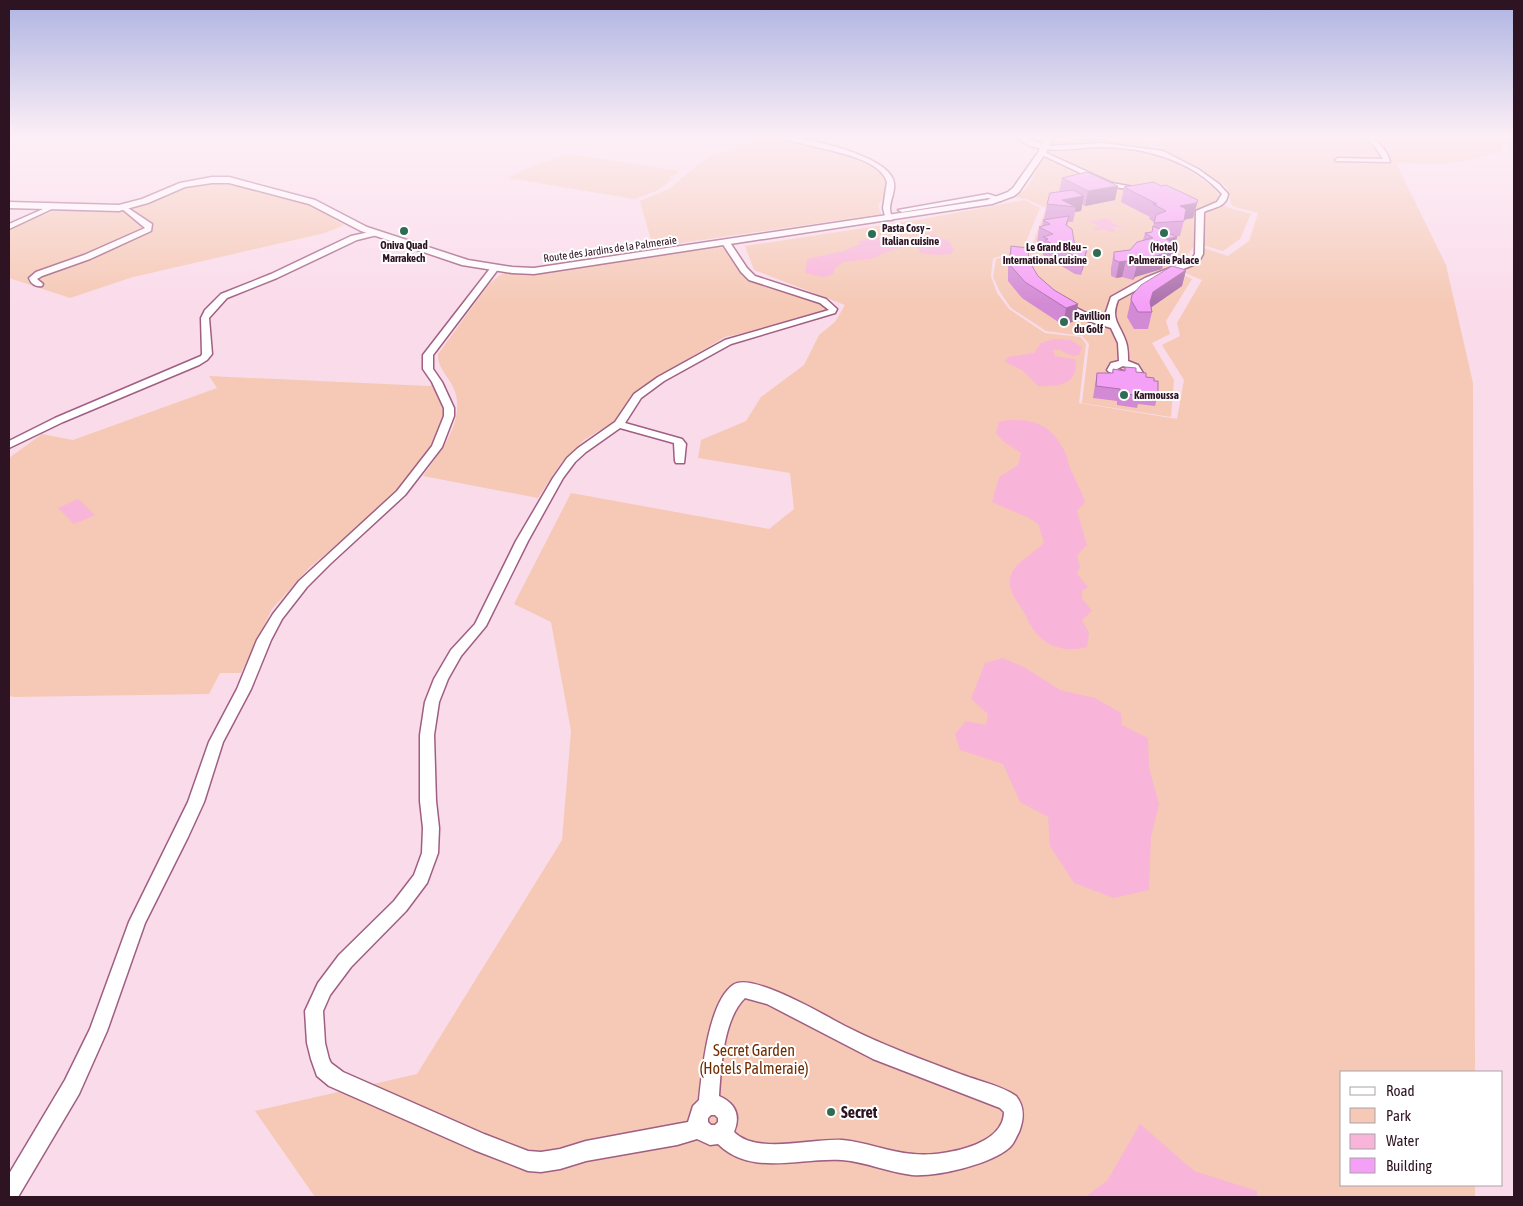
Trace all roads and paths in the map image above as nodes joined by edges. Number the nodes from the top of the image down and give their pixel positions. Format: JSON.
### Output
{"nodes":[{"id":1,"x":166,"y":192,"type":"edge"},
{"id":2,"x":275,"y":192,"type":"edge"},
{"id":3,"x":890,"y":192,"type":"edge"},
{"id":4,"x":1012,"y":192,"type":"edge"},
{"id":5,"x":1223,"y":192,"type":"edge"},
{"id":6,"x":1001,"y":198,"type":"junction"},
{"id":7,"x":9,"y":204,"type":"edge"},
{"id":8,"x":52,"y":207,"type":"junction"},
{"id":9,"x":123,"y":207,"type":"junction"},
{"id":10,"x":902,"y":210,"type":"dead end"},
{"id":11,"x":889,"y":218,"type":"junction"},
{"id":12,"x":9,"y":227,"type":"edge"},
{"id":13,"x":364,"y":229,"type":"junction"},
{"id":14,"x":374,"y":233,"type":"junction"},
{"id":15,"x":354,"y":238,"type":"junction"},
{"id":16,"x":726,"y":243,"type":"junction"},
{"id":17,"x":495,"y":268,"type":"junction"},
{"id":18,"x":39,"y":284,"type":"dead end"},
{"id":19,"x":1055,"y":299,"type":"edge"},
{"id":20,"x":1109,"y":315,"type":"junction"},
{"id":21,"x":1091,"y":319,"type":"junction"},
{"id":22,"x":1112,"y":326,"type":"junction"},
{"id":23,"x":1124,"y":363,"type":"dead end"},
{"id":24,"x":619,"y":424,"type":"junction"},
{"id":25,"x":9,"y":445,"type":"edge"},
{"id":26,"x":680,"y":460,"type":"dead end"},
{"id":27,"x":708,"y":1106,"type":"junction"},
{"id":28,"x":700,"y":1128,"type":"junction"},
{"id":29,"x":721,"y":1132,"type":"junction"},
{"id":30,"x":9,"y":1193,"type":"edge"}],
"edges":[{"from":1,"to":9,"type":"street","name":"Route des Jardins de la Palmeraie"},
{"from":2,"to":13,"type":"street","name":"Route des Jardins de la Palmeraie"},
{"from":3,"to":11,"type":"street"},
{"from":4,"to":6,"type":"street","name":"Route des Jardins de la Palmeraie"},
{"from":5,"to":20,"type":"street"},
{"from":6,"to":10,"type":"street"},
{"from":6,"to":11,"type":"street","name":"Route des Jardins de la Palmeraie"},
{"from":7,"to":8,"type":"street","name":"Route des Jardins de la Palmeraie"},
{"from":8,"to":9,"type":"street","name":"Route des Jardins de la Palmeraie"},
{"from":8,"to":12,"type":"street"},
{"from":9,"to":18,"type":"street"},
{"from":11,"to":16,"type":"street","name":"Route des Jardins de la Palmeraie"},
{"from":13,"to":14,"type":"street","name":"Route des Jardins de la Palmeraie"},
{"from":13,"to":15,"type":"street"},
{"from":14,"to":15,"type":"street"},
{"from":14,"to":17,"type":"street","name":"Route des Jardins de la Palmeraie"},
{"from":15,"to":25,"type":"street"},
{"from":16,"to":17,"type":"street","name":"Route des Jardins de la Palmeraie"},
{"from":16,"to":24,"type":"street"},
{"from":17,"to":30,"type":"street"},
{"from":19,"to":21,"type":"street"},
{"from":20,"to":21,"type":"street"},
{"from":20,"to":22,"type":"street"},
{"from":21,"to":22,"type":"street"},
{"from":22,"to":23,"type":"street"},
{"from":24,"to":26,"type":"street"},
{"from":24,"to":28,"type":"street"},
{"from":27,"to":28,"type":"street"},
{"from":27,"to":29,"type":"street"},
{"from":27,"to":29,"type":"street"},
{"from":28,"to":29,"type":"street"}]}
